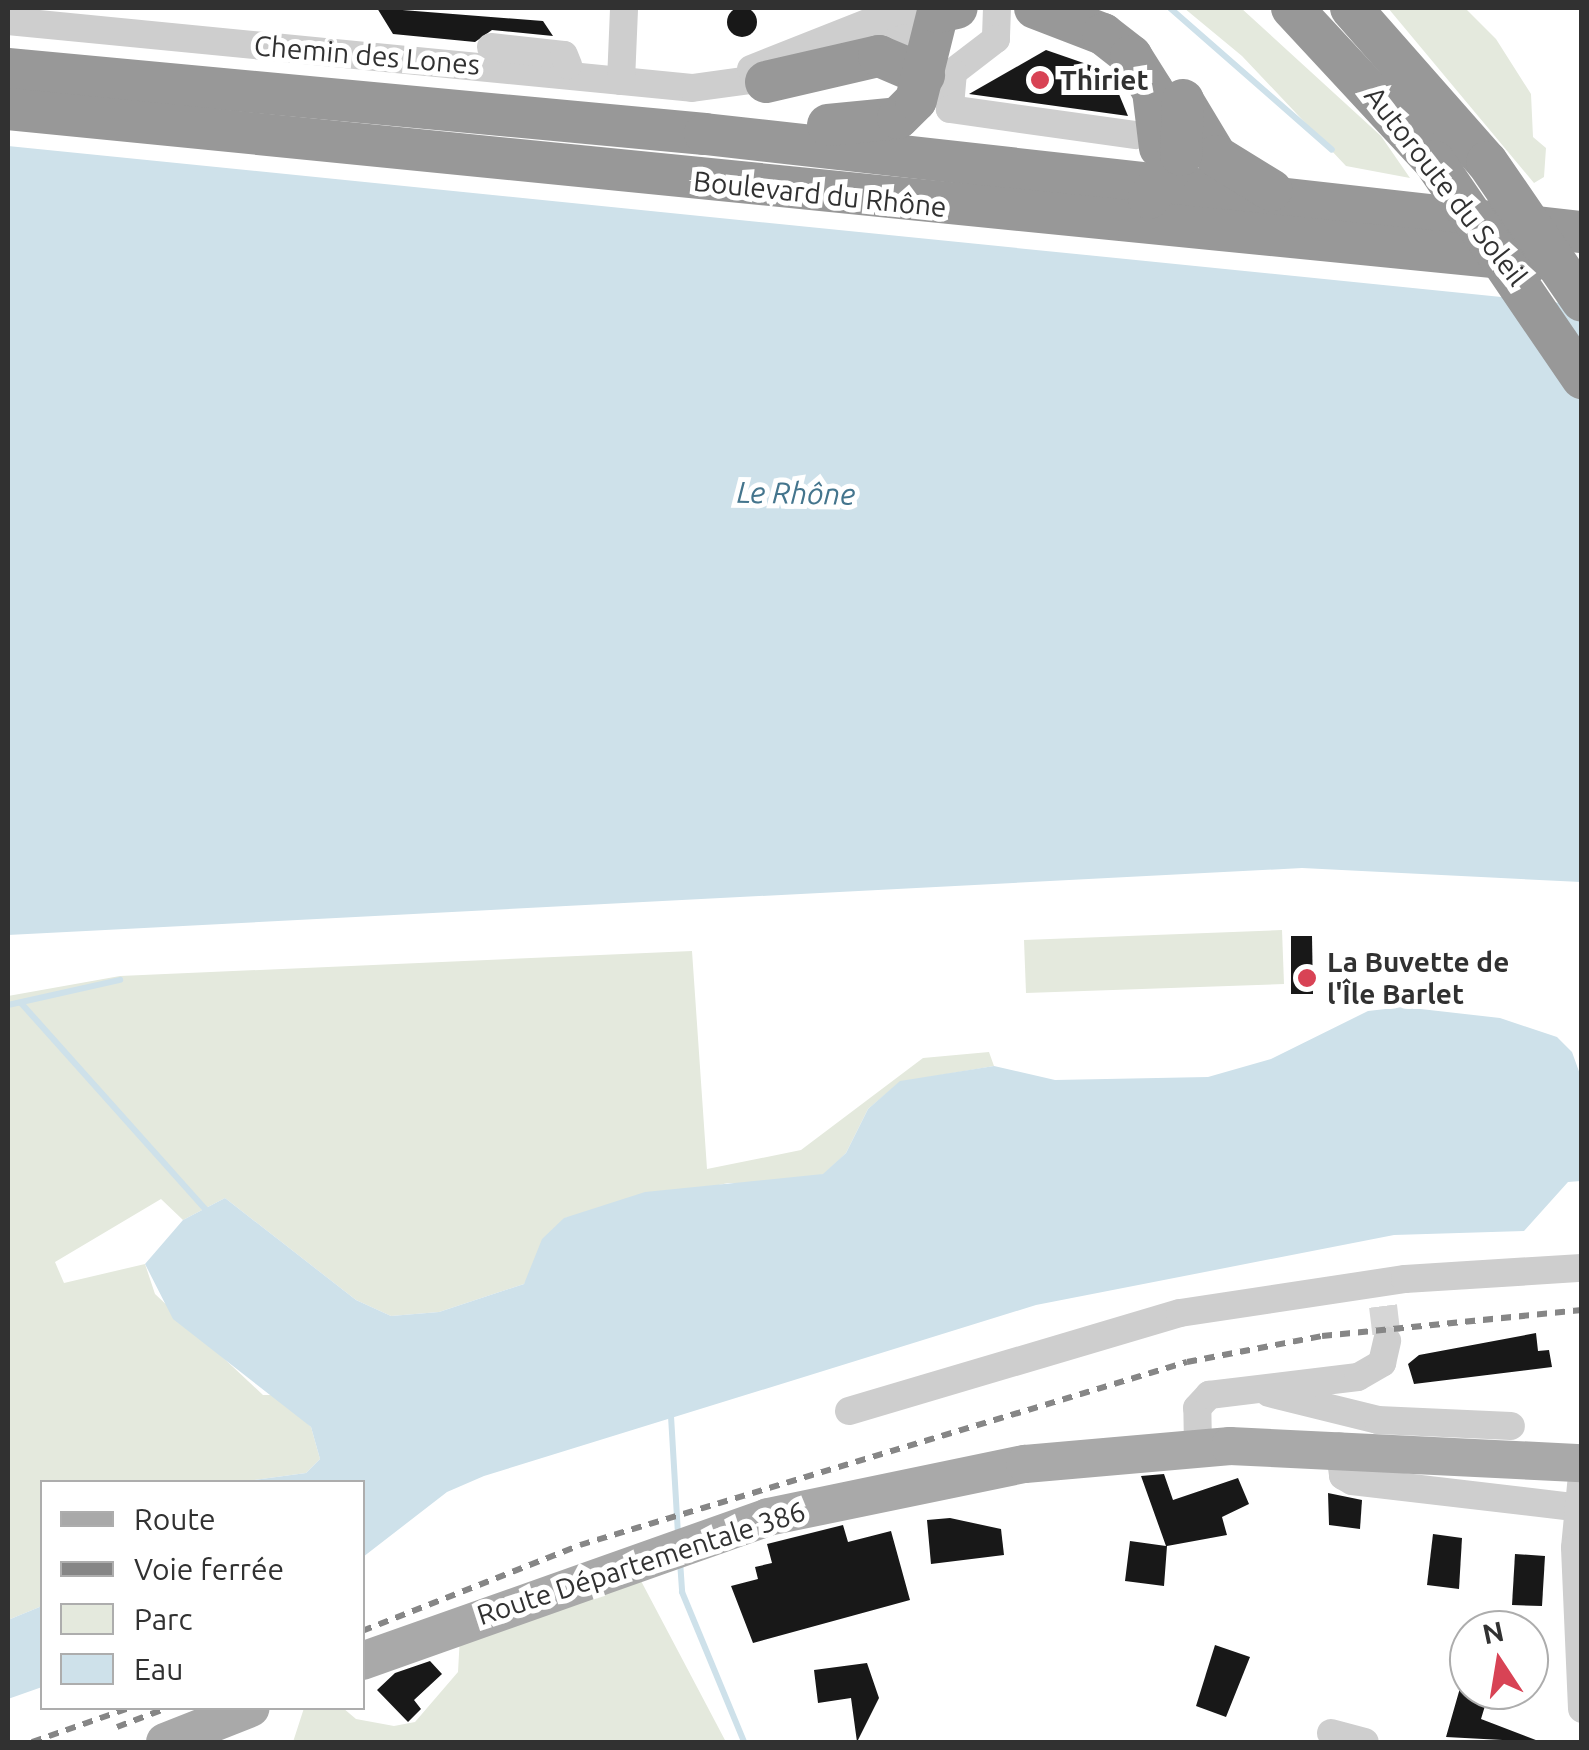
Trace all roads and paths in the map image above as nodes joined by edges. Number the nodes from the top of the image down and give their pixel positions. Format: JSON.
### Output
{"nodes":[{"id":1,"x":1027,"y":8,"type":"edge"},
{"id":2,"x":1104,"y":8,"type":"edge"},
{"id":3,"x":1292,"y":8,"type":"edge"},
{"id":4,"x":1351,"y":8,"type":"edge"},
{"id":5,"x":624,"y":9,"type":"edge"},
{"id":6,"x":943,"y":9,"type":"edge"},
{"id":7,"x":8,"y":22,"type":"edge"},
{"id":8,"x":491,"y":48,"type":"dead end"},
{"id":9,"x":8,"y":69,"type":"edge"},
{"id":10,"x":571,"y":75,"type":"junction"},
{"id":11,"x":938,"y":77,"type":"junction"},
{"id":12,"x":621,"y":81,"type":"junction"},
{"id":13,"x":746,"y":85,"type":"junction"},
{"id":14,"x":1182,"y":100,"type":"junction"},
{"id":15,"x":8,"y":109,"type":"edge"},
{"id":16,"x":704,"y":134,"type":"junction"},
{"id":17,"x":1136,"y":135,"type":"dead end"},
{"id":18,"x":427,"y":152,"type":"junction"},
{"id":19,"x":1166,"y":182,"type":"junction"},
{"id":20,"x":1280,"y":196,"type":"junction"},
{"id":21,"x":1574,"y":254,"type":"edge"},
{"id":22,"x":1582,"y":300,"type":"edge"},
{"id":23,"x":1582,"y":378,"type":"edge"},
{"id":24,"x":1582,"y":1268,"type":"edge"},
{"id":25,"x":1387,"y":1340,"type":"tunnel mouth"},
{"id":26,"x":1258,"y":1389,"type":"junction"},
{"id":27,"x":849,"y":1411,"type":"dead end"},
{"id":28,"x":1511,"y":1426,"type":"dead end"},
{"id":29,"x":1339,"y":1446,"type":"junction"},
{"id":30,"x":1198,"y":1447,"type":"junction"},
{"id":31,"x":1582,"y":1463,"type":"edge"},
{"id":32,"x":1582,"y":1475,"type":"edge"},
{"id":33,"x":1579,"y":1507,"type":"edge"},
{"id":34,"x":365,"y":1660,"type":"edge"},
{"id":35,"x":1582,"y":1709,"type":"edge"},
{"id":36,"x":246,"y":1710,"type":"edge"},
{"id":37,"x":1331,"y":1733,"type":"dead end"},
{"id":38,"x":165,"y":1742,"type":"edge"},
{"id":39,"x":1365,"y":1742,"type":"edge"}],
"edges":[{"from":1,"to":11,"type":"street"},
{"from":1,"to":19,"type":"highway"},
{"from":2,"to":14,"type":"highway"},
{"from":3,"to":23,"type":"highway","name":"Autoroute du Soleil","bridge":true},
{"from":4,"to":22,"type":"highway","name":"Autoroute du Soleil","bridge":true},
{"from":5,"to":12,"type":"street"},
{"from":6,"to":11,"type":"highway"},
{"from":6,"to":13,"type":"street","name":"Chemin des Lones"},
{"from":6,"to":13,"type":"street"},
{"from":7,"to":10,"type":"street","name":"Chemin des Lones"},
{"from":8,"to":10,"type":"street"},
{"from":9,"to":16,"type":"highway","name":"Boulevard du Rhône"},
{"from":10,"to":12,"type":"street","name":"Chemin des Lones"},
{"from":11,"to":13,"type":"highway"},
{"from":11,"to":16,"type":"highway"},
{"from":11,"to":17,"type":"street"},
{"from":12,"to":13,"type":"street","name":"Chemin des Lones"},
{"from":14,"to":19,"type":"highway"},
{"from":14,"to":20,"type":"highway"},
{"from":15,"to":18,"type":"highway","name":"Boulevard du Rhône"},
{"from":16,"to":19,"type":"highway","name":"Boulevard du Rhône"},
{"from":18,"to":19,"type":"highway"},
{"from":18,"to":21,"type":"highway","name":"Boulevard du Rhône"},
{"from":19,"to":20,"type":"highway","name":"Boulevard du Rhône"},
{"from":19,"to":21,"type":"highway"},
{"from":20,"to":21,"type":"highway","name":"Boulevard du Rhône"},
{"from":24,"to":27,"type":"street"},
{"from":25,"to":26,"type":"street"},
{"from":26,"to":28,"type":"street"},
{"from":26,"to":30,"type":"street"},
{"from":29,"to":30,"type":"main road","name":"Route Départementale 386"},
{"from":29,"to":31,"type":"main road","name":"Route Départementale 386"},
{"from":29,"to":33,"type":"street"},
{"from":30,"to":34,"type":"main road","name":"Route Départementale 386"},
{"from":32,"to":33,"type":"street"},
{"from":33,"to":35,"type":"street"},
{"from":36,"to":38,"type":"main road"},
{"from":37,"to":39,"type":"street"}]}
